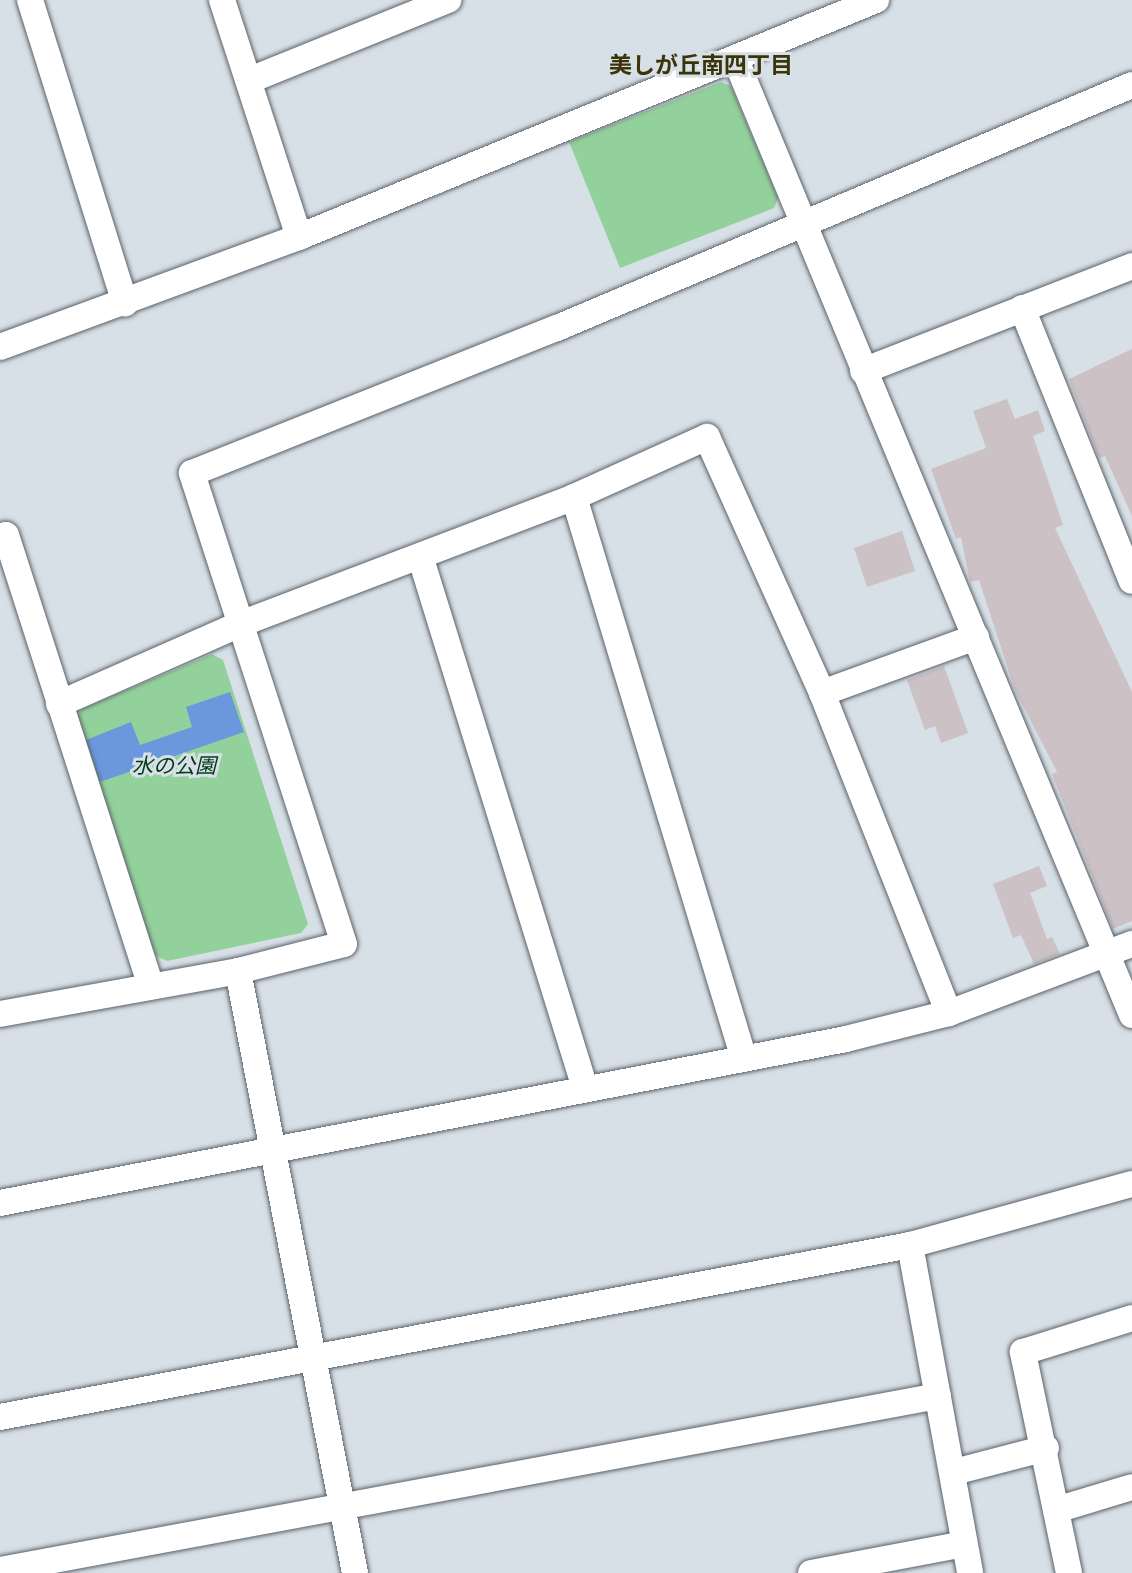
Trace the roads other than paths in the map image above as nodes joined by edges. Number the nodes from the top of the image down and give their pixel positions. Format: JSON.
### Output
{"nodes":[{"id":1,"x":30,"y":0,"type":"edge"},
{"id":2,"x":222,"y":0,"type":"edge"},
{"id":3,"x":448,"y":0,"type":"edge"},
{"id":4,"x":876,"y":0,"type":"edge"},
{"id":5,"x":735,"y":58,"type":"junction"},
{"id":6,"x":250,"y":80,"type":"junction"},
{"id":7,"x":1132,"y":85,"type":"edge"},
{"id":8,"x":806,"y":223,"type":"junction"},
{"id":9,"x":299,"y":237,"type":"junction"},
{"id":10,"x":1132,"y":266,"type":"edge"},
{"id":11,"x":125,"y":304,"type":"junction"},
{"id":12,"x":1022,"y":308,"type":"junction"},
{"id":13,"x":0,"y":347,"type":"edge"},
{"id":14,"x":863,"y":371,"type":"junction"},
{"id":15,"x":574,"y":497,"type":"junction"},
{"id":16,"x":0,"y":537,"type":"edge"},
{"id":17,"x":421,"y":559,"type":"junction"},
{"id":18,"x":1132,"y":581,"type":"edge"},
{"id":19,"x":243,"y":623,"type":"junction"},
{"id":20,"x":976,"y":637,"type":"junction"},
{"id":21,"x":822,"y":693,"type":"junction"},
{"id":22,"x":59,"y":704,"type":"junction"},
{"id":23,"x":1120,"y":949,"type":"edge"},
{"id":24,"x":238,"y":971,"type":"junction"},
{"id":25,"x":151,"y":986,"type":"junction"},
{"id":26,"x":949,"y":1013,"type":"junction"},
{"id":27,"x":0,"y":1014,"type":"edge"},
{"id":28,"x":1132,"y":1015,"type":"edge"},
{"id":29,"x":744,"y":1059,"type":"junction"},
{"id":30,"x":585,"y":1088,"type":"junction"},
{"id":31,"x":274,"y":1153,"type":"junction"},
{"id":32,"x":1132,"y":1184,"type":"edge"},
{"id":33,"x":0,"y":1203,"type":"edge"},
{"id":34,"x":910,"y":1245,"type":"junction"},
{"id":35,"x":1132,"y":1318,"type":"edge"},
{"id":36,"x":316,"y":1354,"type":"junction"},
{"id":37,"x":938,"y":1396,"type":"junction"},
{"id":38,"x":0,"y":1417,"type":"edge"},
{"id":39,"x":1046,"y":1448,"type":"junction"},
{"id":40,"x":954,"y":1472,"type":"junction"},
{"id":41,"x":1132,"y":1487,"type":"edge"},
{"id":42,"x":342,"y":1505,"type":"junction"},
{"id":43,"x":1056,"y":1510,"type":"junction"},
{"id":44,"x":964,"y":1544,"type":"junction"},
{"id":45,"x":0,"y":1570,"type":"edge"},
{"id":46,"x":355,"y":1573,"type":"edge"},
{"id":47,"x":811,"y":1573,"type":"edge"},
{"id":48,"x":970,"y":1573,"type":"edge"},
{"id":49,"x":1069,"y":1573,"type":"edge"}],
"edges":[{"from":1,"to":11,"type":"street"},
{"from":2,"to":6,"type":"street"},
{"from":3,"to":6,"type":"street"},
{"from":4,"to":5,"type":"street"},
{"from":5,"to":8,"type":"street"},
{"from":5,"to":9,"type":"street"},
{"from":6,"to":9,"type":"street"},
{"from":7,"to":8,"type":"street"},
{"from":8,"to":14,"type":"street"},
{"from":8,"to":19,"type":"street"},
{"from":9,"to":11,"type":"street"},
{"from":10,"to":12,"type":"street"},
{"from":11,"to":13,"type":"street"},
{"from":12,"to":14,"type":"street"},
{"from":12,"to":18,"type":"street"},
{"from":14,"to":20,"type":"street"},
{"from":15,"to":17,"type":"street"},
{"from":15,"to":21,"type":"street"},
{"from":15,"to":29,"type":"street"},
{"from":16,"to":22,"type":"street"},
{"from":17,"to":19,"type":"street"},
{"from":17,"to":30,"type":"street"},
{"from":19,"to":22,"type":"street"},
{"from":19,"to":24,"type":"street"},
{"from":20,"to":21,"type":"street"},
{"from":20,"to":23,"type":"street"},
{"from":21,"to":26,"type":"street"},
{"from":22,"to":25,"type":"street"},
{"from":23,"to":26,"type":"street"},
{"from":23,"to":28,"type":"street"},
{"from":24,"to":25,"type":"street"},
{"from":24,"to":31,"type":"street"},
{"from":25,"to":27,"type":"street"},
{"from":26,"to":29,"type":"street"},
{"from":29,"to":30,"type":"street"},
{"from":30,"to":31,"type":"street"},
{"from":31,"to":33,"type":"street"},
{"from":31,"to":36,"type":"street"},
{"from":32,"to":34,"type":"street"},
{"from":34,"to":36,"type":"street"},
{"from":34,"to":37,"type":"street"},
{"from":35,"to":39,"type":"street"},
{"from":36,"to":38,"type":"street"},
{"from":36,"to":42,"type":"street"},
{"from":37,"to":40,"type":"street"},
{"from":37,"to":42,"type":"street"},
{"from":39,"to":40,"type":"street"},
{"from":39,"to":43,"type":"street"},
{"from":40,"to":44,"type":"street"},
{"from":41,"to":43,"type":"street"},
{"from":42,"to":45,"type":"street"},
{"from":42,"to":46,"type":"street"},
{"from":43,"to":49,"type":"street"},
{"from":44,"to":47,"type":"street"},
{"from":44,"to":48,"type":"street"}]}
